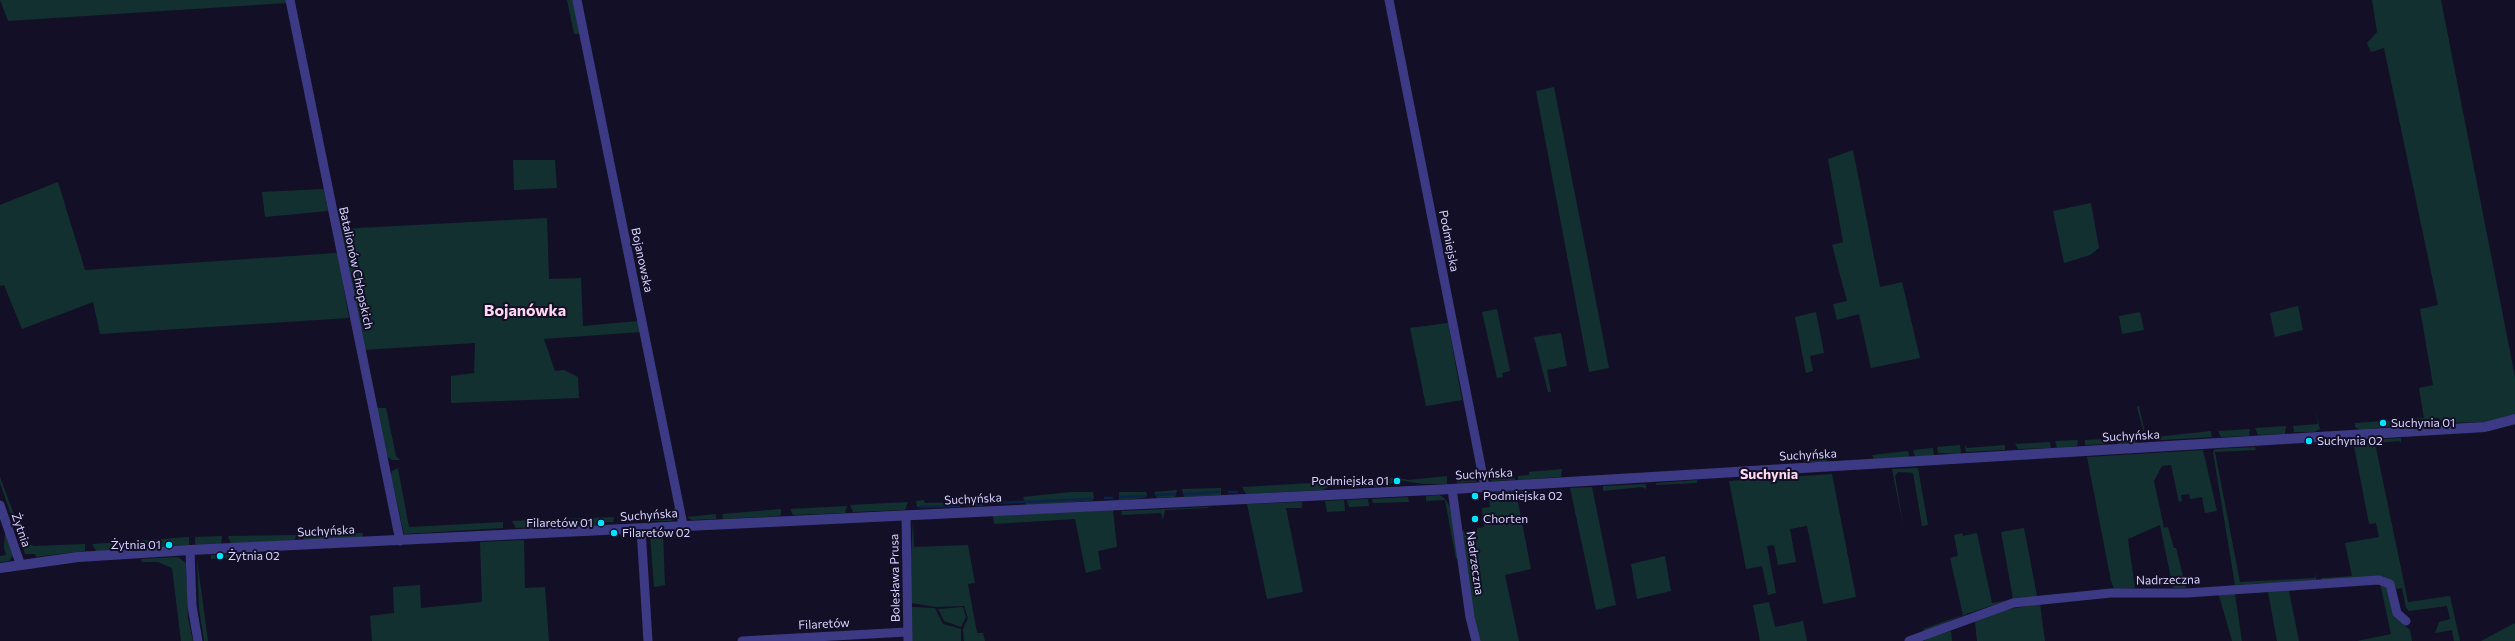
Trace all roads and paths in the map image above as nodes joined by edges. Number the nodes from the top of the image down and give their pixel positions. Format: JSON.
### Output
{"nodes":[{"id":1,"x":290,"y":0,"type":"edge"},
{"id":2,"x":576,"y":0,"type":"edge"},
{"id":3,"x":1389,"y":0,"type":"edge"},
{"id":4,"x":2515,"y":420,"type":"edge"},
{"id":5,"x":1485,"y":487,"type":"junction"},
{"id":6,"x":1452,"y":489,"type":"junction"},
{"id":7,"x":0,"y":505,"type":"edge"},
{"id":8,"x":906,"y":515,"type":"junction"},
{"id":9,"x":683,"y":525,"type":"junction"},
{"id":10,"x":641,"y":529,"type":"junction"},
{"id":11,"x":400,"y":541,"type":"junction"},
{"id":12,"x":190,"y":550,"type":"junction"},
{"id":13,"x":20,"y":563,"type":"junction"},
{"id":14,"x":0,"y":568,"type":"edge"},
{"id":15,"x":2406,"y":621,"type":"dead end"},
{"id":16,"x":907,"y":636,"type":"edge"},
{"id":17,"x":198,"y":641,"type":"edge"},
{"id":18,"x":648,"y":641,"type":"edge"},
{"id":19,"x":742,"y":641,"type":"edge"},
{"id":20,"x":1476,"y":641,"type":"edge"},
{"id":21,"x":1909,"y":641,"type":"edge"}],
"edges":[{"from":1,"to":11,"type":"street","name":"Batalionów Chłopskich"},
{"from":2,"to":9,"type":"street","name":"Bojanowska"},
{"from":3,"to":5,"type":"street","name":"Podmiejska"},
{"from":4,"to":5,"type":"street","name":"Suchyńska"},
{"from":5,"to":6,"type":"street","name":"Suchyńska"},
{"from":6,"to":8,"type":"street","name":"Suchyńska"},
{"from":6,"to":20,"type":"street","name":"Nadrzeczna"},
{"from":7,"to":13,"type":"street","name":"Żytnia"},
{"from":8,"to":9,"type":"street","name":"Suchyńska"},
{"from":8,"to":16,"type":"street","name":"Bolesława Prusa"},
{"from":9,"to":10,"type":"street","name":"Suchyńska"},
{"from":10,"to":11,"type":"street","name":"Suchyńska"},
{"from":10,"to":18,"type":"street"},
{"from":11,"to":12,"type":"street","name":"Suchyńska"},
{"from":12,"to":13,"type":"street","name":"Suchyńska"},
{"from":12,"to":17,"type":"street"},
{"from":13,"to":14,"type":"street","name":"Suchyńska"},
{"from":15,"to":21,"type":"street","name":"Nadrzeczna"},
{"from":16,"to":19,"type":"street","name":"Filaretów"}]}
